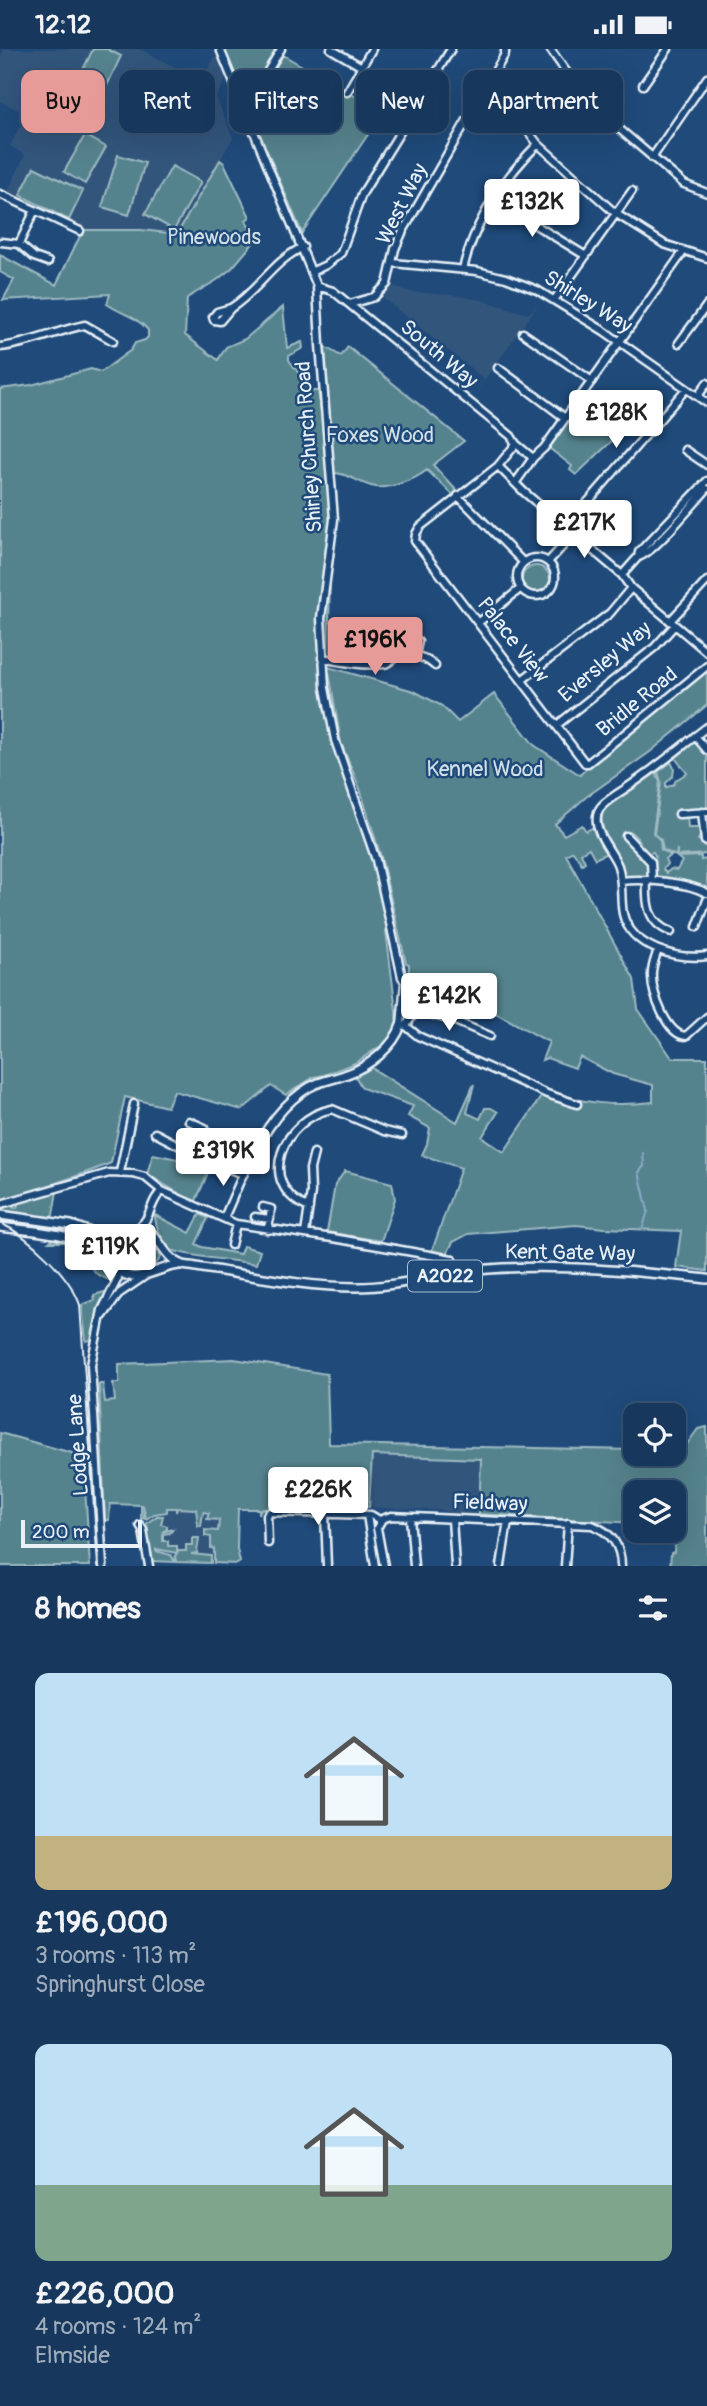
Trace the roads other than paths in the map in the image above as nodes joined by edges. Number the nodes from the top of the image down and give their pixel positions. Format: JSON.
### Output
{"nodes":[{"id":1,"x":220,"y":49,"type":"edge"},
{"id":2,"x":281,"y":49,"type":"edge"},
{"id":3,"x":331,"y":49,"type":"edge"},
{"id":4,"x":372,"y":49,"type":"edge"},
{"id":5,"x":451,"y":49,"type":"edge"},
{"id":6,"x":505,"y":49,"type":"edge"},
{"id":7,"x":550,"y":49,"type":"edge"},
{"id":8,"x":668,"y":49,"type":"edge"},
{"id":9,"x":362,"y":67,"type":"junction"},
{"id":10,"x":268,"y":70,"type":"edge"},
{"id":11,"x":498,"y":70,"type":"edge"},
{"id":12,"x":229,"y":71,"type":"edge"},
{"id":13,"x":707,"y":78,"type":"edge"},
{"id":14,"x":643,"y":85,"type":"dead end"},
{"id":15,"x":346,"y":92,"type":"dead end"},
{"id":16,"x":463,"y":130,"type":"edge"},
{"id":17,"x":255,"y":133,"type":"edge"},
{"id":18,"x":530,"y":133,"type":"edge"},
{"id":19,"x":538,"y":144,"type":"junction"},
{"id":20,"x":653,"y":158,"type":"junction"},
{"id":21,"x":632,"y":191,"type":"dead end"},
{"id":22,"x":707,"y":193,"type":"edge"},
{"id":23,"x":0,"y":194,"type":"edge"},
{"id":24,"x":493,"y":199,"type":"junction"},
{"id":25,"x":35,"y":210,"type":"junction"},
{"id":26,"x":615,"y":213,"type":"junction"},
{"id":27,"x":80,"y":231,"type":"dead end"},
{"id":28,"x":1,"y":242,"type":"edge"},
{"id":29,"x":19,"y":243,"type":"junction"},
{"id":30,"x":303,"y":247,"type":"junction"},
{"id":31,"x":684,"y":251,"type":"junction"},
{"id":32,"x":586,"y":256,"type":"junction"},
{"id":33,"x":707,"y":258,"type":"edge"},
{"id":34,"x":48,"y":261,"type":"dead end"},
{"id":35,"x":393,"y":263,"type":"junction"},
{"id":36,"x":463,"y":269,"type":"junction"},
{"id":37,"x":313,"y":271,"type":"junction"},
{"id":38,"x":317,"y":286,"type":"junction"},
{"id":39,"x":370,"y":298,"type":"junction"},
{"id":40,"x":555,"y":299,"type":"junction"},
{"id":41,"x":350,"y":304,"type":"junction"},
{"id":42,"x":707,"y":305,"type":"edge"},
{"id":43,"x":231,"y":308,"type":"dead end"},
{"id":44,"x":364,"y":314,"type":"junction"},
{"id":45,"x":523,"y":333,"type":"dead end"},
{"id":46,"x":113,"y":341,"type":"dead end"},
{"id":47,"x":620,"y":342,"type":"junction"},
{"id":48,"x":679,"y":343,"type":"dead end"},
{"id":49,"x":0,"y":347,"type":"edge"},
{"id":50,"x":498,"y":368,"type":"dead end"},
{"id":51,"x":592,"y":381,"type":"junction"},
{"id":52,"x":707,"y":383,"type":"edge"},
{"id":53,"x":686,"y":389,"type":"junction"},
{"id":54,"x":698,"y":396,"type":"junction"},
{"id":55,"x":707,"y":403,"type":"edge"},
{"id":56,"x":616,"y":408,"type":"dead end"},
{"id":57,"x":565,"y":418,"type":"junction"},
{"id":58,"x":650,"y":432,"type":"junction"},
{"id":59,"x":516,"y":445,"type":"junction"},
{"id":60,"x":685,"y":450,"type":"dead end"},
{"id":61,"x":533,"y":458,"type":"junction"},
{"id":62,"x":707,"y":465,"type":"edge"},
{"id":63,"x":498,"y":466,"type":"junction"},
{"id":64,"x":707,"y":481,"type":"edge"},
{"id":65,"x":516,"y":482,"type":"junction"},
{"id":66,"x":707,"y":489,"type":"edge"},
{"id":67,"x":458,"y":496,"type":"junction"},
{"id":68,"x":566,"y":527,"type":"junction"},
{"id":69,"x":574,"y":534,"type":"junction"},
{"id":70,"x":660,"y":536,"type":"junction"},
{"id":71,"x":523,"y":562,"type":"junction"},
{"id":72,"x":548,"y":562,"type":"junction"},
{"id":73,"x":622,"y":575,"type":"junction"},
{"id":74,"x":707,"y":582,"type":"edge"},
{"id":75,"x":631,"y":588,"type":"junction"},
{"id":76,"x":520,"y":589,"type":"junction"},
{"id":77,"x":478,"y":623,"type":"junction"},
{"id":78,"x":673,"y":623,"type":"junction"},
{"id":79,"x":418,"y":641,"type":"dead end"},
{"id":80,"x":707,"y":652,"type":"edge"},
{"id":81,"x":415,"y":656,"type":"junction"},
{"id":82,"x":322,"y":658,"type":"junction"},
{"id":83,"x":435,"y":666,"type":"dead end"},
{"id":84,"x":707,"y":666,"type":"edge"},
{"id":85,"x":522,"y":680,"type":"junction"},
{"id":86,"x":556,"y":725,"type":"junction"},
{"id":87,"x":707,"y":727,"type":"edge"},
{"id":88,"x":695,"y":736,"type":"junction"},
{"id":89,"x":707,"y":750,"type":"edge"},
{"id":90,"x":588,"y":763,"type":"joint"},
{"id":91,"x":705,"y":812,"type":"edge"},
{"id":92,"x":679,"y":814,"type":"dead end"},
{"id":93,"x":626,"y":836,"type":"dead end"},
{"id":94,"x":705,"y":841,"type":"dead end"},
{"id":95,"x":650,"y":880,"type":"junction"},
{"id":96,"x":621,"y":881,"type":"junction"},
{"id":97,"x":707,"y":893,"type":"edge"},
{"id":98,"x":707,"y":900,"type":"edge"},
{"id":99,"x":697,"y":927,"type":"dead end"},
{"id":100,"x":671,"y":932,"type":"dead end"},
{"id":101,"x":658,"y":950,"type":"junction"},
{"id":102,"x":707,"y":958,"type":"edge"},
{"id":103,"x":707,"y":1017,"type":"edge"},
{"id":104,"x":403,"y":1022,"type":"junction"},
{"id":105,"x":490,"y":1036,"type":"dead end"},
{"id":106,"x":134,"y":1104,"type":"dead end"},
{"id":107,"x":577,"y":1104,"type":"dead end"},
{"id":108,"x":189,"y":1121,"type":"dead end"},
{"id":109,"x":197,"y":1125,"type":"junction"},
{"id":110,"x":205,"y":1128,"type":"dead end"},
{"id":111,"x":155,"y":1133,"type":"dead end"},
{"id":112,"x":402,"y":1135,"type":"dead end"},
{"id":113,"x":187,"y":1149,"type":"junction"},
{"id":114,"x":314,"y":1153,"type":"dead end"},
{"id":115,"x":120,"y":1172,"type":"junction"},
{"id":116,"x":243,"y":1174,"type":"junction"},
{"id":117,"x":162,"y":1191,"type":"junction"},
{"id":118,"x":1,"y":1204,"type":"edge"},
{"id":119,"x":263,"y":1207,"type":"dead end"},
{"id":120,"x":309,"y":1208,"type":"junction"},
{"id":121,"x":149,"y":1215,"type":"junction"},
{"id":122,"x":0,"y":1217,"type":"edge"},
{"id":123,"x":220,"y":1217,"type":"junction"},
{"id":124,"x":255,"y":1217,"type":"dead end"},
{"id":125,"x":270,"y":1219,"type":"junction"},
{"id":126,"x":236,"y":1224,"type":"junction"},
{"id":127,"x":0,"y":1227,"type":"edge"},
{"id":128,"x":137,"y":1228,"type":"junction"},
{"id":129,"x":24,"y":1229,"type":"junction"},
{"id":130,"x":268,"y":1230,"type":"junction"},
{"id":131,"x":153,"y":1233,"type":"junction"},
{"id":132,"x":305,"y":1234,"type":"junction"},
{"id":133,"x":111,"y":1237,"type":"junction"},
{"id":134,"x":159,"y":1244,"type":"junction"},
{"id":135,"x":231,"y":1245,"type":"dead end"},
{"id":136,"x":102,"y":1251,"type":"junction"},
{"id":137,"x":448,"y":1260,"type":"dead end"},
{"id":138,"x":113,"y":1262,"type":"junction"},
{"id":139,"x":183,"y":1265,"type":"junction"},
{"id":140,"x":153,"y":1271,"type":"junction"},
{"id":141,"x":707,"y":1279,"type":"edge"},
{"id":142,"x":116,"y":1282,"type":"junction"},
{"id":143,"x":100,"y":1323,"type":"junction"},
{"id":144,"x":325,"y":1513,"type":"junction"},
{"id":145,"x":367,"y":1515,"type":"junction"},
{"id":146,"x":410,"y":1517,"type":"junction"},
{"id":147,"x":452,"y":1519,"type":"junction"},
{"id":148,"x":381,"y":1521,"type":"junction"},
{"id":149,"x":508,"y":1521,"type":"junction"},
{"id":150,"x":568,"y":1523,"type":"junction"},
{"id":151,"x":141,"y":1525,"type":"dead end"},
{"id":152,"x":268,"y":1543,"type":"dead end"},
{"id":153,"x":103,"y":1566,"type":"edge"},
{"id":154,"x":149,"y":1566,"type":"edge"},
{"id":155,"x":327,"y":1566,"type":"edge"},
{"id":156,"x":375,"y":1566,"type":"edge"},
{"id":157,"x":384,"y":1566,"type":"edge"},
{"id":158,"x":414,"y":1566,"type":"edge"},
{"id":159,"x":455,"y":1566,"type":"edge"},
{"id":160,"x":501,"y":1566,"type":"edge"},
{"id":161,"x":565,"y":1566,"type":"edge"},
{"id":162,"x":621,"y":1566,"type":"edge"}],
"edges":[{"from":1,"to":12,"type":"street","name":"Shirley Church Road"},
{"from":2,"to":10,"type":"street"},
{"from":3,"to":9,"type":"street"},
{"from":4,"to":9,"type":"street"},
{"from":5,"to":37,"type":"street"},
{"from":6,"to":11,"type":"street","name":"West Way"},
{"from":7,"to":20,"type":"street"},
{"from":8,"to":14,"type":"street"},
{"from":9,"to":15,"type":"street"},
{"from":13,"to":20,"type":"street"},
{"from":16,"to":35,"type":"street","name":"West Way"},
{"from":17,"to":30,"type":"street","name":"Shirley Church Road"},
{"from":18,"to":19,"type":"street"},
{"from":19,"to":24,"type":"street"},
{"from":19,"to":26,"type":"street"},
{"from":20,"to":22,"type":"street"},
{"from":21,"to":26,"type":"street"},
{"from":23,"to":25,"type":"street"},
{"from":24,"to":32,"type":"street"},
{"from":24,"to":36,"type":"street"},
{"from":25,"to":27,"type":"street"},
{"from":25,"to":29,"type":"street"},
{"from":26,"to":31,"type":"street"},
{"from":26,"to":32,"type":"street"},
{"from":28,"to":29,"type":"street"},
{"from":29,"to":34,"type":"street"},
{"from":30,"to":37,"type":"street","name":"Shirley Church Road"},
{"from":30,"to":43,"type":"street"},
{"from":31,"to":33,"type":"street"},
{"from":31,"to":47,"type":"street"},
{"from":32,"to":40,"type":"street"},
{"from":35,"to":36,"type":"street","name":"Shirley Way"},
{"from":35,"to":39,"type":"street","name":"West Way"},
{"from":36,"to":40,"type":"street","name":"Shirley Way"},
{"from":37,"to":38,"type":"street","name":"Shirley Church Road"},
{"from":38,"to":41,"type":"street","name":"South Way"},
{"from":38,"to":82,"type":"street","name":"Shirley Church Road"},
{"from":39,"to":41,"type":"street"},
{"from":39,"to":44,"type":"street","name":"West Way"},
{"from":40,"to":47,"type":"street","name":"Shirley Way"},
{"from":41,"to":44,"type":"street","name":"South Way"},
{"from":42,"to":48,"type":"street"},
{"from":44,"to":59,"type":"street","name":"South Way"},
{"from":45,"to":51,"type":"street"},
{"from":46,"to":49,"type":"street"},
{"from":47,"to":51,"type":"street"},
{"from":47,"to":53,"type":"street","name":"Shirley Way"},
{"from":50,"to":57,"type":"street"},
{"from":51,"to":57,"type":"street"},
{"from":52,"to":54,"type":"street"},
{"from":53,"to":54,"type":"street","name":"Shirley Way"},
{"from":53,"to":58,"type":"street"},
{"from":54,"to":55,"type":"street","name":"Shirley Way"},
{"from":56,"to":58,"type":"street"},
{"from":57,"to":61,"type":"street"},
{"from":58,"to":68,"type":"street"},
{"from":59,"to":61,"type":"street","name":"South Way"},
{"from":59,"to":63,"type":"street"},
{"from":60,"to":62,"type":"street"},
{"from":61,"to":65,"type":"street"},
{"from":63,"to":65,"type":"street"},
{"from":63,"to":67,"type":"street"},
{"from":64,"to":70,"type":"street"},
{"from":65,"to":68,"type":"street"},
{"from":66,"to":70,"type":"street"},
{"from":67,"to":71,"type":"street"},
{"from":67,"to":77,"type":"street","name":"Palace View"},
{"from":68,"to":69,"type":"street"},
{"from":69,"to":72,"type":"street"},
{"from":69,"to":73,"type":"street"},
{"from":70,"to":73,"type":"street"},
{"from":71,"to":72,"type":"street"},
{"from":71,"to":76,"type":"street"},
{"from":72,"to":76,"type":"street"},
{"from":73,"to":75,"type":"street"},
{"from":74,"to":78,"type":"street","name":"Eversley Way"},
{"from":75,"to":78,"type":"street"},
{"from":75,"to":85,"type":"street"},
{"from":76,"to":77,"type":"street"},
{"from":77,"to":85,"type":"street","name":"Palace View"},
{"from":78,"to":80,"type":"street"},
{"from":78,"to":86,"type":"street","name":"Eversley Way"},
{"from":79,"to":81,"type":"street"},
{"from":81,"to":82,"type":"street"},
{"from":81,"to":83,"type":"street"},
{"from":82,"to":104,"type":"street","name":"Shirley Church Road"},
{"from":84,"to":90,"type":"street","name":"Bridle Road"},
{"from":85,"to":86,"type":"street","name":"Palace View"},
{"from":86,"to":90,"type":"street","name":"Palace View"},
{"from":87,"to":88,"type":"street"},
{"from":88,"to":89,"type":"street"},
{"from":88,"to":96,"type":"street"},
{"from":91,"to":92,"type":"street"},
{"from":91,"to":94,"type":"street"},
{"from":93,"to":95,"type":"street"},
{"from":95,"to":96,"type":"street"},
{"from":95,"to":97,"type":"street"},
{"from":95,"to":100,"type":"street"},
{"from":96,"to":101,"type":"street"},
{"from":98,"to":99,"type":"street"},
{"from":101,"to":102,"type":"street"},
{"from":101,"to":103,"type":"street"},
{"from":104,"to":105,"type":"street"},
{"from":104,"to":107,"type":"street"},
{"from":104,"to":116,"type":"main road"},
{"from":106,"to":115,"type":"street"},
{"from":108,"to":109,"type":"street"},
{"from":109,"to":110,"type":"street"},
{"from":109,"to":113,"type":"street"},
{"from":111,"to":113,"type":"street"},
{"from":112,"to":120,"type":"street"},
{"from":113,"to":116,"type":"street"},
{"from":114,"to":120,"type":"street"},
{"from":115,"to":117,"type":"street"},
{"from":115,"to":118,"type":"street"},
{"from":116,"to":123,"type":"street"},
{"from":117,"to":121,"type":"street"},
{"from":117,"to":123,"type":"street"},
{"from":119,"to":125,"type":"street"},
{"from":120,"to":132,"type":"street"},
{"from":121,"to":128,"type":"street"},
{"from":121,"to":131,"type":"street"},
{"from":122,"to":129,"type":"main road"},
{"from":122,"to":133,"type":"main road"},
{"from":123,"to":126,"type":"street"},
{"from":124,"to":125,"type":"street"},
{"from":125,"to":130,"type":"street"},
{"from":126,"to":130,"type":"street"},
{"from":126,"to":135,"type":"street"},
{"from":127,"to":129,"type":"main road"},
{"from":128,"to":131,"type":"main road"},
{"from":128,"to":133,"type":"main road"},
{"from":129,"to":136,"type":"main road"},
{"from":130,"to":132,"type":"street"},
{"from":131,"to":134,"type":"main road"},
{"from":132,"to":137,"type":"street"},
{"from":133,"to":138,"type":"main road"},
{"from":134,"to":139,"type":"main road"},
{"from":134,"to":140,"type":"main road"},
{"from":136,"to":138,"type":"main road"},
{"from":136,"to":142,"type":"street"},
{"from":138,"to":140,"type":"main road"},
{"from":138,"to":142,"type":"street","name":"Lodge Lane"},
{"from":139,"to":140,"type":"main road","name":"Kent Gate Way"},
{"from":139,"to":141,"type":"main road","name":"Kent Gate Way","number":"A2022"},
{"from":140,"to":143,"type":"street","name":"Lodge Lane"},
{"from":142,"to":143,"type":"street","name":"Lodge Lane"},
{"from":143,"to":153,"type":"street","name":"Lodge Lane"},
{"from":144,"to":145,"type":"street"},
{"from":144,"to":152,"type":"street"},
{"from":144,"to":155,"type":"street"},
{"from":145,"to":148,"type":"street"},
{"from":145,"to":156,"type":"street"},
{"from":146,"to":147,"type":"street","name":"Fieldway"},
{"from":146,"to":148,"type":"street","name":"Fieldway"},
{"from":146,"to":158,"type":"street"},
{"from":147,"to":149,"type":"street","name":"Fieldway"},
{"from":147,"to":159,"type":"street"},
{"from":148,"to":157,"type":"street"},
{"from":149,"to":150,"type":"street","name":"Fieldway"},
{"from":149,"to":160,"type":"street"},
{"from":150,"to":161,"type":"street"},
{"from":150,"to":162,"type":"street","name":"Fieldway"},
{"from":151,"to":154,"type":"street"}]}
